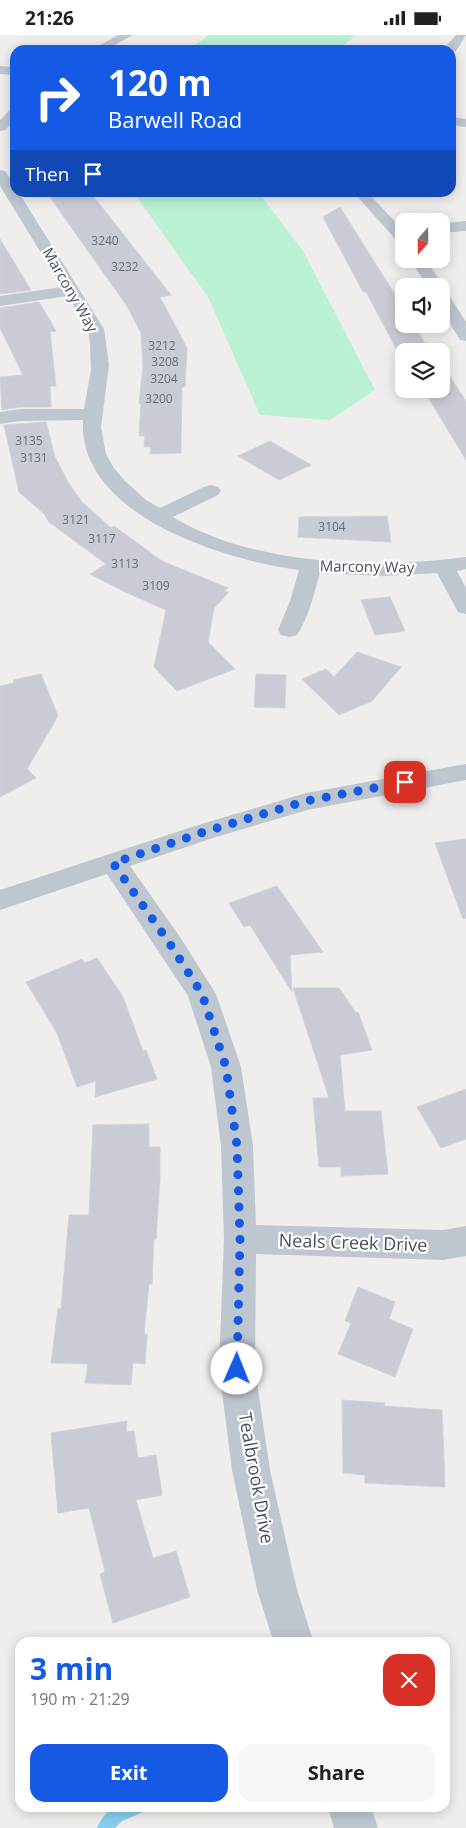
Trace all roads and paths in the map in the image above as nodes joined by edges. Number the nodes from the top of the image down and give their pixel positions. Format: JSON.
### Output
{"nodes":[{"id":1,"x":127,"y":35,"type":"edge"},
{"id":2,"x":462,"y":35,"type":"edge"},
{"id":3,"x":107,"y":45,"type":"edge"},
{"id":4,"x":454,"y":45,"type":"edge"},
{"id":5,"x":10,"y":118,"type":"edge"},
{"id":6,"x":0,"y":127,"type":"edge"},
{"id":7,"x":0,"y":173,"type":"edge"},
{"id":8,"x":7,"y":197,"type":"edge"},
{"id":9,"x":364,"y":197,"type":"edge"},
{"id":10,"x":466,"y":226,"type":"edge"},
{"id":11,"x":450,"y":227,"type":"edge"},
{"id":12,"x":395,"y":228,"type":"edge"},
{"id":13,"x":72,"y":291,"type":"junction"},
{"id":14,"x":0,"y":301,"type":"edge"},
{"id":15,"x":450,"y":310,"type":"edge"},
{"id":16,"x":466,"y":336,"type":"edge"},
{"id":17,"x":93,"y":414,"type":"junction"},
{"id":18,"x":0,"y":418,"type":"edge"},
{"id":19,"x":211,"y":491,"type":"dead end"},
{"id":20,"x":157,"y":517,"type":"junction"},
{"id":21,"x":466,"y":563,"type":"edge"},
{"id":22,"x":312,"y":566,"type":"junction"},
{"id":23,"x":444,"y":567,"type":"junction"},
{"id":24,"x":466,"y":607,"type":"edge"},
{"id":25,"x":289,"y":630,"type":"dead end"},
{"id":26,"x":466,"y":773,"type":"edge"},
{"id":27,"x":113,"y":863,"type":"junction"},
{"id":28,"x":0,"y":900,"type":"edge"},
{"id":29,"x":240,"y":1239,"type":"junction"},
{"id":30,"x":466,"y":1241,"type":"edge"},
{"id":31,"x":292,"y":1637,"type":"edge"},
{"id":32,"x":351,"y":1812,"type":"edge"},
{"id":33,"x":356,"y":1828,"type":"edge"}],
"edges":[{"from":1,"to":3,"type":"street"},
{"from":2,"to":4,"type":"street"},
{"from":5,"to":6,"type":"street"},
{"from":7,"to":8,"type":"street","name":"Marcony Way"},
{"from":8,"to":13,"type":"street","name":"Marcony Way"},
{"from":9,"to":12,"type":"street"},
{"from":10,"to":11,"type":"street"},
{"from":13,"to":14,"type":"street"},
{"from":13,"to":17,"type":"street","name":"Marcony Way"},
{"from":15,"to":16,"type":"street"},
{"from":17,"to":18,"type":"street"},
{"from":17,"to":20,"type":"street","name":"Marcony Way"},
{"from":19,"to":20,"type":"street"},
{"from":20,"to":22,"type":"street","name":"Marcony Way"},
{"from":21,"to":23,"type":"street","name":"Marcony Way"},
{"from":22,"to":23,"type":"street","name":"Marcony Way"},
{"from":22,"to":25,"type":"street"},
{"from":23,"to":24,"type":"street"},
{"from":26,"to":27,"type":"street"},
{"from":27,"to":28,"type":"street"},
{"from":27,"to":29,"type":"street","name":"Tealbrook Drive"},
{"from":29,"to":30,"type":"street","name":"Neals Creek Drive"},
{"from":29,"to":31,"type":"street","name":"Tealbrook Drive"},
{"from":32,"to":33,"type":"street"}]}
